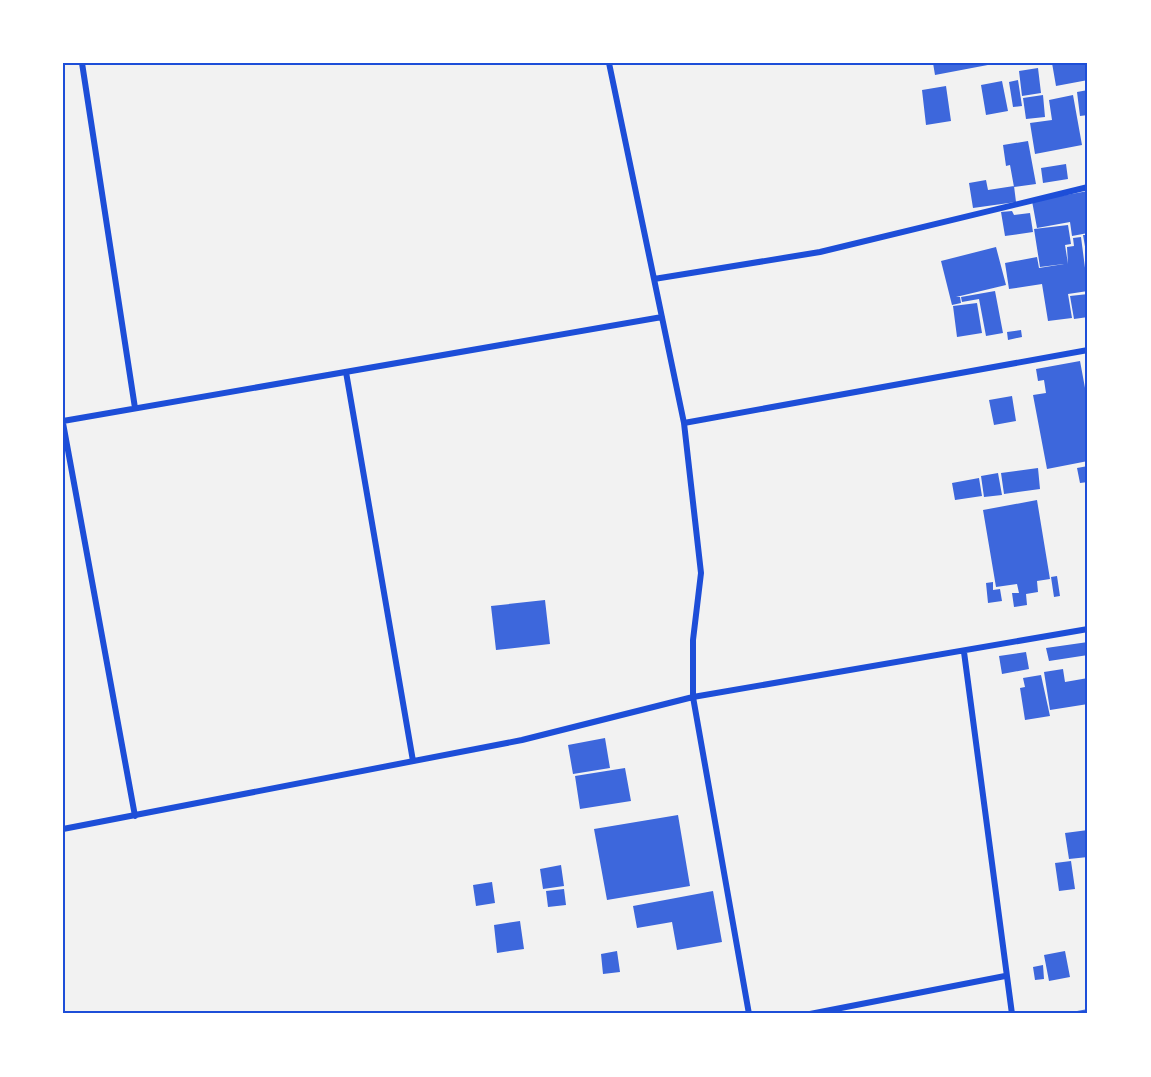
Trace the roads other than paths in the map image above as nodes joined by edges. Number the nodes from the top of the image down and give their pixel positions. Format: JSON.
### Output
{"nodes":[{"id":1,"x":82,"y":63,"type":"edge"},
{"id":2,"x":609,"y":63,"type":"edge"},
{"id":3,"x":1088,"y":188,"type":"edge"},
{"id":4,"x":654,"y":279,"type":"junction"},
{"id":5,"x":662,"y":317,"type":"junction"},
{"id":6,"x":1088,"y":350,"type":"edge"},
{"id":7,"x":346,"y":372,"type":"junction"},
{"id":8,"x":135,"y":408,"type":"junction"},
{"id":9,"x":63,"y":422,"type":"edge"},
{"id":10,"x":684,"y":423,"type":"junction"},
{"id":11,"x":1088,"y":629,"type":"edge"},
{"id":12,"x":964,"y":652,"type":"junction"},
{"id":13,"x":693,"y":698,"type":"junction"},
{"id":14,"x":413,"y":761,"type":"junction"},
{"id":15,"x":135,"y":816,"type":"junction"},
{"id":16,"x":63,"y":829,"type":"edge"},
{"id":17,"x":1005,"y":976,"type":"junction"},
{"id":18,"x":749,"y":1014,"type":"edge"},
{"id":19,"x":810,"y":1014,"type":"edge"},
{"id":20,"x":1012,"y":1014,"type":"edge"}],
"edges":[{"from":1,"to":8,"type":"street"},
{"from":2,"to":4,"type":"street"},
{"from":3,"to":4,"type":"street"},
{"from":4,"to":5,"type":"street"},
{"from":5,"to":7,"type":"street"},
{"from":5,"to":10,"type":"street"},
{"from":6,"to":10,"type":"street"},
{"from":7,"to":8,"type":"street"},
{"from":7,"to":14,"type":"street"},
{"from":8,"to":9,"type":"street"},
{"from":9,"to":15,"type":"street"},
{"from":10,"to":13,"type":"street"},
{"from":11,"to":12,"type":"street"},
{"from":12,"to":13,"type":"street"},
{"from":12,"to":17,"type":"street"},
{"from":13,"to":14,"type":"street"},
{"from":13,"to":18,"type":"street"},
{"from":14,"to":15,"type":"street"},
{"from":15,"to":16,"type":"street"},
{"from":17,"to":19,"type":"street"},
{"from":17,"to":20,"type":"street"}]}
